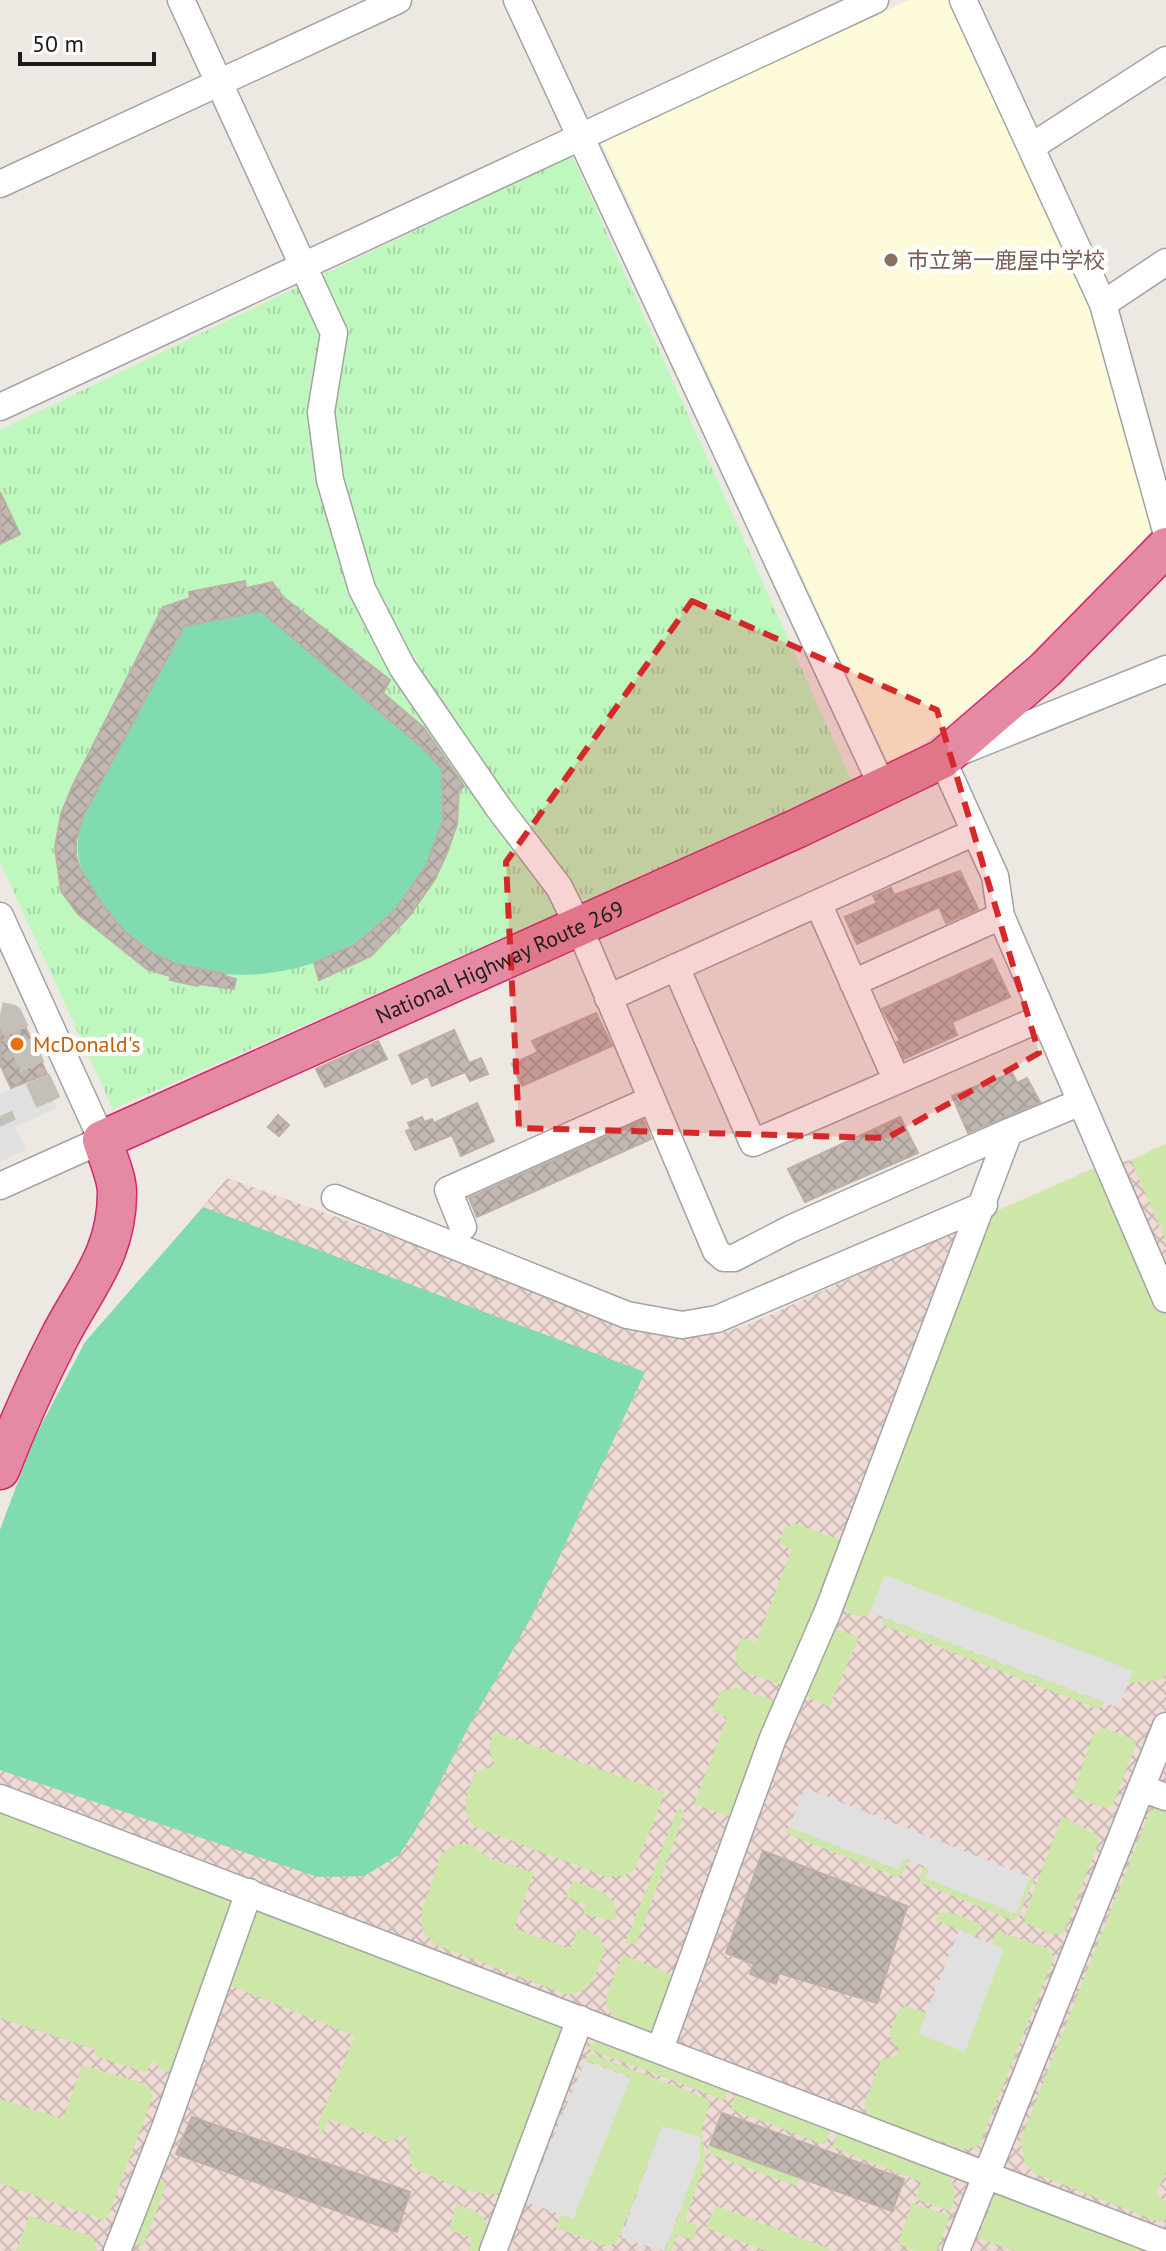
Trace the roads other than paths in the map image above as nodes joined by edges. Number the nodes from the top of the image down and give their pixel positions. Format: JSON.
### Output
{"nodes":[{"id":1,"x":181,"y":0,"type":"edge"},
{"id":2,"x":398,"y":0,"type":"edge"},
{"id":3,"x":517,"y":0,"type":"edge"},
{"id":4,"x":875,"y":0,"type":"edge"},
{"id":5,"x":963,"y":0,"type":"edge"},
{"id":6,"x":1166,"y":60,"type":"edge"},
{"id":7,"x":219,"y":82,"type":"junction"},
{"id":8,"x":580,"y":138,"type":"junction"},
{"id":9,"x":1031,"y":147,"type":"junction"},
{"id":10,"x":0,"y":184,"type":"edge"},
{"id":11,"x":1166,"y":262,"type":"edge"},
{"id":12,"x":305,"y":265,"type":"junction"},
{"id":13,"x":1103,"y":304,"type":"junction"},
{"id":14,"x":0,"y":407,"type":"edge"},
{"id":15,"x":1166,"y":531,"type":"edge"},
{"id":16,"x":1166,"y":547,"type":"edge"},
{"id":17,"x":1166,"y":669,"type":"edge"},
{"id":18,"x":942,"y":759,"type":"junction"},
{"id":19,"x":883,"y":788,"type":"junction"},
{"id":20,"x":975,"y":832,"type":"junction"},
{"id":21,"x":818,"y":903,"type":"junction"},
{"id":22,"x":0,"y":916,"type":"edge"},
{"id":23,"x":1001,"y":916,"type":"junction"},
{"id":24,"x":579,"y":927,"type":"junction"},
{"id":25,"x":676,"y":967,"type":"junction"},
{"id":26,"x":853,"y":983,"type":"junction"},
{"id":27,"x":608,"y":998,"type":"junction"},
{"id":28,"x":1044,"y":1017,"type":"junction"},
{"id":29,"x":896,"y":1079,"type":"junction"},
{"id":30,"x":650,"y":1100,"type":"junction"},
{"id":31,"x":1081,"y":1102,"type":"junction"},
{"id":32,"x":1009,"y":1132,"type":"junction"},
{"id":33,"x":102,"y":1140,"type":"junction"},
{"id":34,"x":0,"y":1186,"type":"edge"},
{"id":35,"x":335,"y":1198,"type":"dead end"},
{"id":36,"x":984,"y":1205,"type":"junction"},
{"id":37,"x":463,"y":1227,"type":"dead end"},
{"id":38,"x":1166,"y":1299,"type":"edge"},
{"id":39,"x":0,"y":1470,"type":"edge"},
{"id":40,"x":1166,"y":1726,"type":"edge"},
{"id":41,"x":1141,"y":1788,"type":"junction"},
{"id":42,"x":1166,"y":1797,"type":"edge"},
{"id":43,"x":0,"y":1798,"type":"edge"},
{"id":44,"x":249,"y":1892,"type":"junction"},
{"id":45,"x":580,"y":2019,"type":"junction"},
{"id":46,"x":660,"y":2049,"type":"junction"},
{"id":47,"x":985,"y":2175,"type":"junction"},
{"id":48,"x":1166,"y":2244,"type":"edge"},
{"id":49,"x":117,"y":2251,"type":"edge"},
{"id":50,"x":493,"y":2251,"type":"edge"},
{"id":51,"x":956,"y":2251,"type":"edge"}],
"edges":[{"from":1,"to":7,"type":"street"},
{"from":2,"to":7,"type":"street"},
{"from":3,"to":8,"type":"street"},
{"from":4,"to":8,"type":"street"},
{"from":5,"to":9,"type":"street"},
{"from":6,"to":9,"type":"street"},
{"from":7,"to":10,"type":"street"},
{"from":7,"to":12,"type":"street"},
{"from":8,"to":12,"type":"street"},
{"from":8,"to":19,"type":"street"},
{"from":9,"to":13,"type":"street"},
{"from":11,"to":13,"type":"street"},
{"from":12,"to":14,"type":"street"},
{"from":12,"to":24,"type":"street"},
{"from":13,"to":15,"type":"street"},
{"from":16,"to":18,"type":"highway","name":"National Highway Route 269"},
{"from":17,"to":18,"type":"street"},
{"from":18,"to":19,"type":"highway","name":"National Highway Route 269"},
{"from":18,"to":20,"type":"street"},
{"from":19,"to":24,"type":"highway","name":"National Highway Route 269"},
{"from":20,"to":21,"type":"street"},
{"from":20,"to":23,"type":"street"},
{"from":21,"to":25,"type":"street"},
{"from":21,"to":26,"type":"street"},
{"from":22,"to":33,"type":"street"},
{"from":23,"to":26,"type":"street"},
{"from":23,"to":28,"type":"street"},
{"from":24,"to":27,"type":"street"},
{"from":24,"to":33,"type":"highway","name":"National Highway Route 269"},
{"from":25,"to":27,"type":"street"},
{"from":25,"to":29,"type":"street"},
{"from":26,"to":29,"type":"street"},
{"from":27,"to":30,"type":"street"},
{"from":28,"to":29,"type":"street"},
{"from":28,"to":31,"type":"street"},
{"from":30,"to":32,"type":"street"},
{"from":30,"to":37,"type":"street"},
{"from":31,"to":32,"type":"street"},
{"from":31,"to":38,"type":"street"},
{"from":32,"to":36,"type":"street"},
{"from":33,"to":34,"type":"street"},
{"from":33,"to":39,"type":"highway"},
{"from":35,"to":36,"type":"street"},
{"from":36,"to":46,"type":"street"},
{"from":40,"to":41,"type":"street"},
{"from":41,"to":42,"type":"street"},
{"from":41,"to":47,"type":"street"},
{"from":43,"to":44,"type":"street"},
{"from":44,"to":45,"type":"street"},
{"from":44,"to":49,"type":"street"},
{"from":45,"to":46,"type":"street"},
{"from":45,"to":50,"type":"street"},
{"from":46,"to":47,"type":"street"},
{"from":47,"to":48,"type":"street"},
{"from":47,"to":51,"type":"street"}]}
